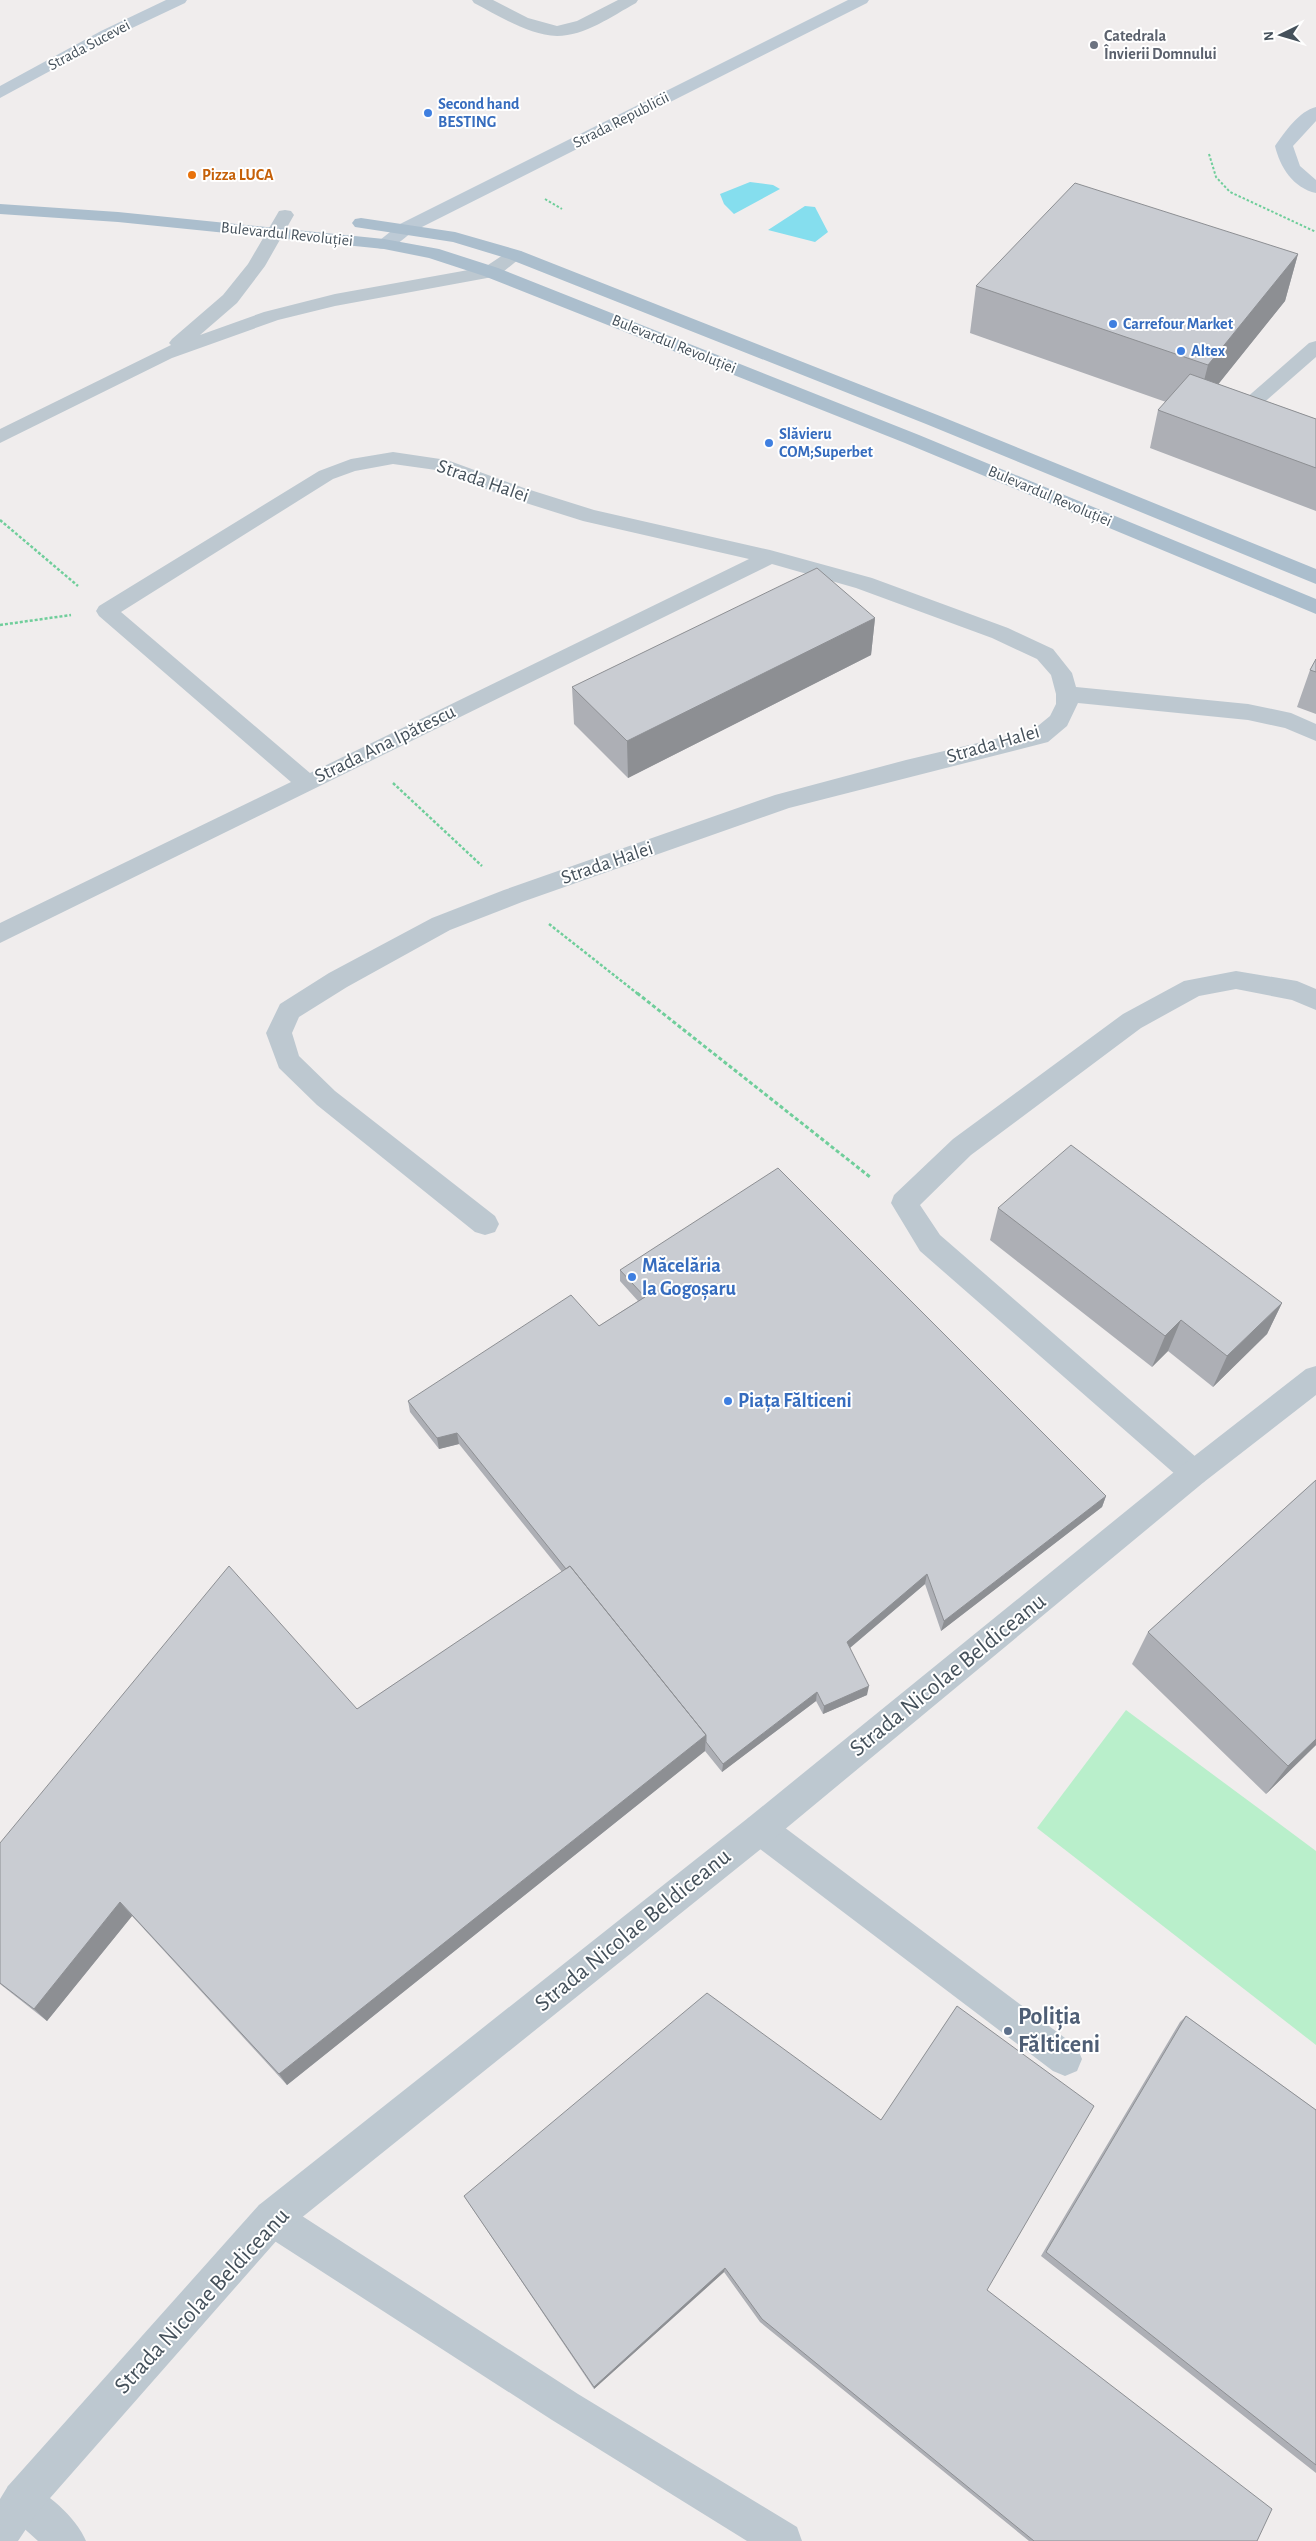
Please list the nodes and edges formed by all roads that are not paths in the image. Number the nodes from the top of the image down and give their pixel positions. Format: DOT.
graph roads {
  1 [pos="180,0"];
  2 [pos="480,0"];
  3 [pos="630,0"];
  4 [pos="861,0"];
  5 [pos="0,93"];
  6 [pos="1316,112"];
  7 [pos="1316,188"];
  8 [pos="0,192"];
  9 [pos="142,201"];
  10 [pos="0,209"];
  11 [pos="285,215"];
  12 [pos="341,221"];
  13 [pos="406,228"];
  14 [pos="275,232"];
  15 [pos="384,244"];
  16 [pos="515,255"];
  17 [pos="491,272"];
  18 [pos="1316,347"];
  19 [pos="165,354"];
  20 [pos="1244,410"];
  21 [pos="0,437"];
  22 [pos="770,557"];
  23 [pos="1316,577"];
  24 [pos="1316,606"];
  25 [pos="1067,694"];
  26 [pos="1316,733"];
  27 [pos="306,782"];
  28 [pos="0,934"];
  29 [pos="1316,1000"];
  30 [pos="485,1224"];
  31 [pos="1316,1378"];
  32 [pos="1194,1473"];
  33 [pos="760,1829"];
  34 [pos="1065,2059"];
  35 [pos="272,2218"];
  36 [pos="22,2500"];
  37 [pos="0,2534"];
  38 [pos="67,2541"];
  39 [pos="783,2541"];
  1 -- 5 [label="main road, Strada Sucevei"];
  2 -- 3 [label="street"];
  4 -- 13 [label="main road, Strada Republicii"];
  6 -- 7 [label="main road"];
  8 -- 9 [label="main road"];
  10 -- 14 [label="main road, Bulevardul Revoluției"];
  11 -- 14 [label="street"];
  12 -- 13 [label="main road, Bulevardul Revoluției"];
  13 -- 15 [label="main road, Strada Republicii"];
  13 -- 16 [label="main road, Bulevardul Revoluției"];
  14 -- 15 [label="main road, Bulevardul Revoluției"];
  14 -- 19 [label="street"];
  15 -- 17 [label="main road, Bulevardul Revoluției"];
  16 -- 17 [label="street"];
  16 -- 23 [label="main road, Bulevardul Revoluției"];
  17 -- 19 [label="street"];
  17 -- 24 [label="main road, Bulevardul Revoluției"];
  18 -- 20 [label="street"];
  19 -- 21 [label="street"];
  22 -- 25 [label="street, Strada Halei"];
  22 -- 27 [label="street, Strada Ana Ipătescu"];
  22 -- 27 [label="street, Strada Halei"];
  25 -- 26 [label="street"];
  25 -- 30 [label="street, Strada Halei"];
  27 -- 28 [label="street, Strada Ana Ipătescu"];
  29 -- 32 [label="street"];
  31 -- 32 [label="street, Strada Nicolae Beldiceanu"];
  32 -- 33 [label="street, Strada Nicolae Beldiceanu"];
  33 -- 34 [label="street"];
  33 -- 35 [label="street, Strada Nicolae Beldiceanu"];
  35 -- 36 [label="street, Strada Nicolae Beldiceanu"];
  35 -- 39 [label="street"];
  36 -- 37 [label="street, Strada Nicolae Beldiceanu"];
  36 -- 38 [label="street"];
}
